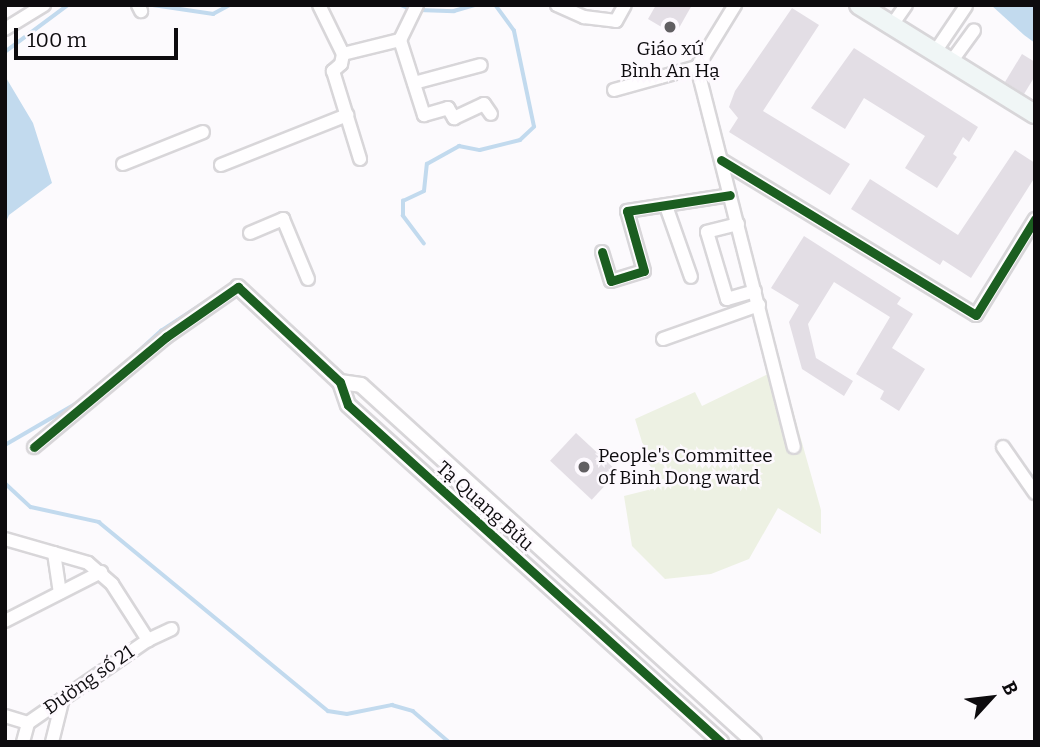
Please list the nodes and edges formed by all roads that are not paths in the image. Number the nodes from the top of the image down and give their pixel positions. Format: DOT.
graph roads {
  1 [pos="44,5"];
  2 [pos="319,5"];
  3 [pos="556,5"];
  4 [pos="625,5"];
  5 [pos="735,5"];
  6 [pos="859,5"];
  7 [pos="906,5"];
  8 [pos="967,6"];
  9 [pos="414,11"];
  10 [pos="892,25"];
  11 [pos="10,26"];
  12 [pos="974,30"];
  13 [pos="400,40"];
  14 [pos="935,52"];
  15 [pos="343,54"];
  16 [pos="951,62"];
  17 [pos="481,65"];
  18 [pos="696,67"];
  19 [pos="414,83"];
  20 [pos="614,90"];
  21 [pos="491,114"];
  22 [pos="1035,114"];
  23 [pos="347,115"];
  24 [pos="203,132"];
  25 [pos="359,159"];
  26 [pos="721,160"];
  27 [pos="123,164"];
  28 [pos="221,165"];
  29 [pos="730,195"];
  30 [pos="666,206"];
  31 [pos="1035,219"];
  32 [pos="738,224"];
  33 [pos="250,233"];
  34 [pos="602,253"];
  35 [pos="691,277"];
  36 [pos="308,279"];
  37 [pos="238,286"];
  38 [pos="755,291"];
  39 [pos="759,305"];
  40 [pos="663,339"];
  41 [pos="340,382"];
  42 [pos="34,447"];
  43 [pos="794,447"];
  44 [pos="1003,447"];
  45 [pos="1035,493"];
  46 [pos="5,539"];
  47 [pos="54,553"];
  48 [pos="548,555"];
  49 [pos="101,572"];
  50 [pos="533,572"];
  51 [pos="60,593"];
  52 [pos="5,621"];
  53 [pos="172,629"];
  54 [pos="148,640"];
  55 [pos="63,698"];
  56 [pos="5,716"];
  57 [pos="28,723"];
  58 [pos="23,742"];
  59 [pos="52,742"];
  60 [pos="721,742"];
  61 [pos="754,742"];
  1 -- 11 [label="street"];
  2 -- 15 [label="street"];
  3 -- 4 [label="street"];
  5 -- 18 [label="street"];
  6 -- 10 [label="main road"];
  7 -- 10 [label="street"];
  8 -- 14 [label="street"];
  9 -- 13 [label="street"];
  10 -- 14 [label="main road"];
  12 -- 16 [label="street"];
  13 -- 15 [label="street"];
  13 -- 19 [label="street"];
  14 -- 16 [label="main road"];
  15 -- 23 [label="street"];
  16 -- 22 [label="main road"];
  17 -- 19 [label="street"];
  18 -- 20 [label="street"];
  18 -- 26 [label="street"];
  19 -- 21 [label="street"];
  23 -- 25 [label="street"];
  23 -- 28 [label="street"];
  24 -- 27 [label="street"];
  26 -- 29 [label="street"];
  26 -- 31 [label="street"];
  29 -- 30 [label="street"];
  29 -- 32 [label="street"];
  30 -- 34 [label="street"];
  30 -- 35 [label="street"];
  32 -- 38 [label="street"];
  32 -- 38 [label="street"];
  33 -- 36 [label="street"];
  37 -- 41 [label="street, Tạ Quang Bửu"];
  37 -- 42 [label="street"];
  38 -- 39 [label="street"];
  39 -- 40 [label="street"];
  39 -- 43 [label="street"];
  41 -- 48 [label="street, Tạ Quang Bửu"];
  41 -- 50 [label="street, Tạ Quang Bửu"];
  44 -- 45 [label="street"];
  46 -- 47 [label="street"];
  47 -- 49 [label="street"];
  47 -- 51 [label="street"];
  48 -- 50 [label="street"];
  48 -- 61 [label="street, Tạ Quang Bửu"];
  49 -- 51 [label="street"];
  49 -- 54 [label="street"];
  50 -- 60 [label="street, Tạ Quang Bửu"];
  51 -- 52 [label="street"];
  53 -- 54 [label="street, Đường số 21"];
  54 -- 55 [label="street, Đường số 21"];
  55 -- 57 [label="street, Đường số 21"];
  55 -- 59 [label="street"];
  56 -- 57 [label="street, Đường số 21"];
  57 -- 58 [label="street"];
}
